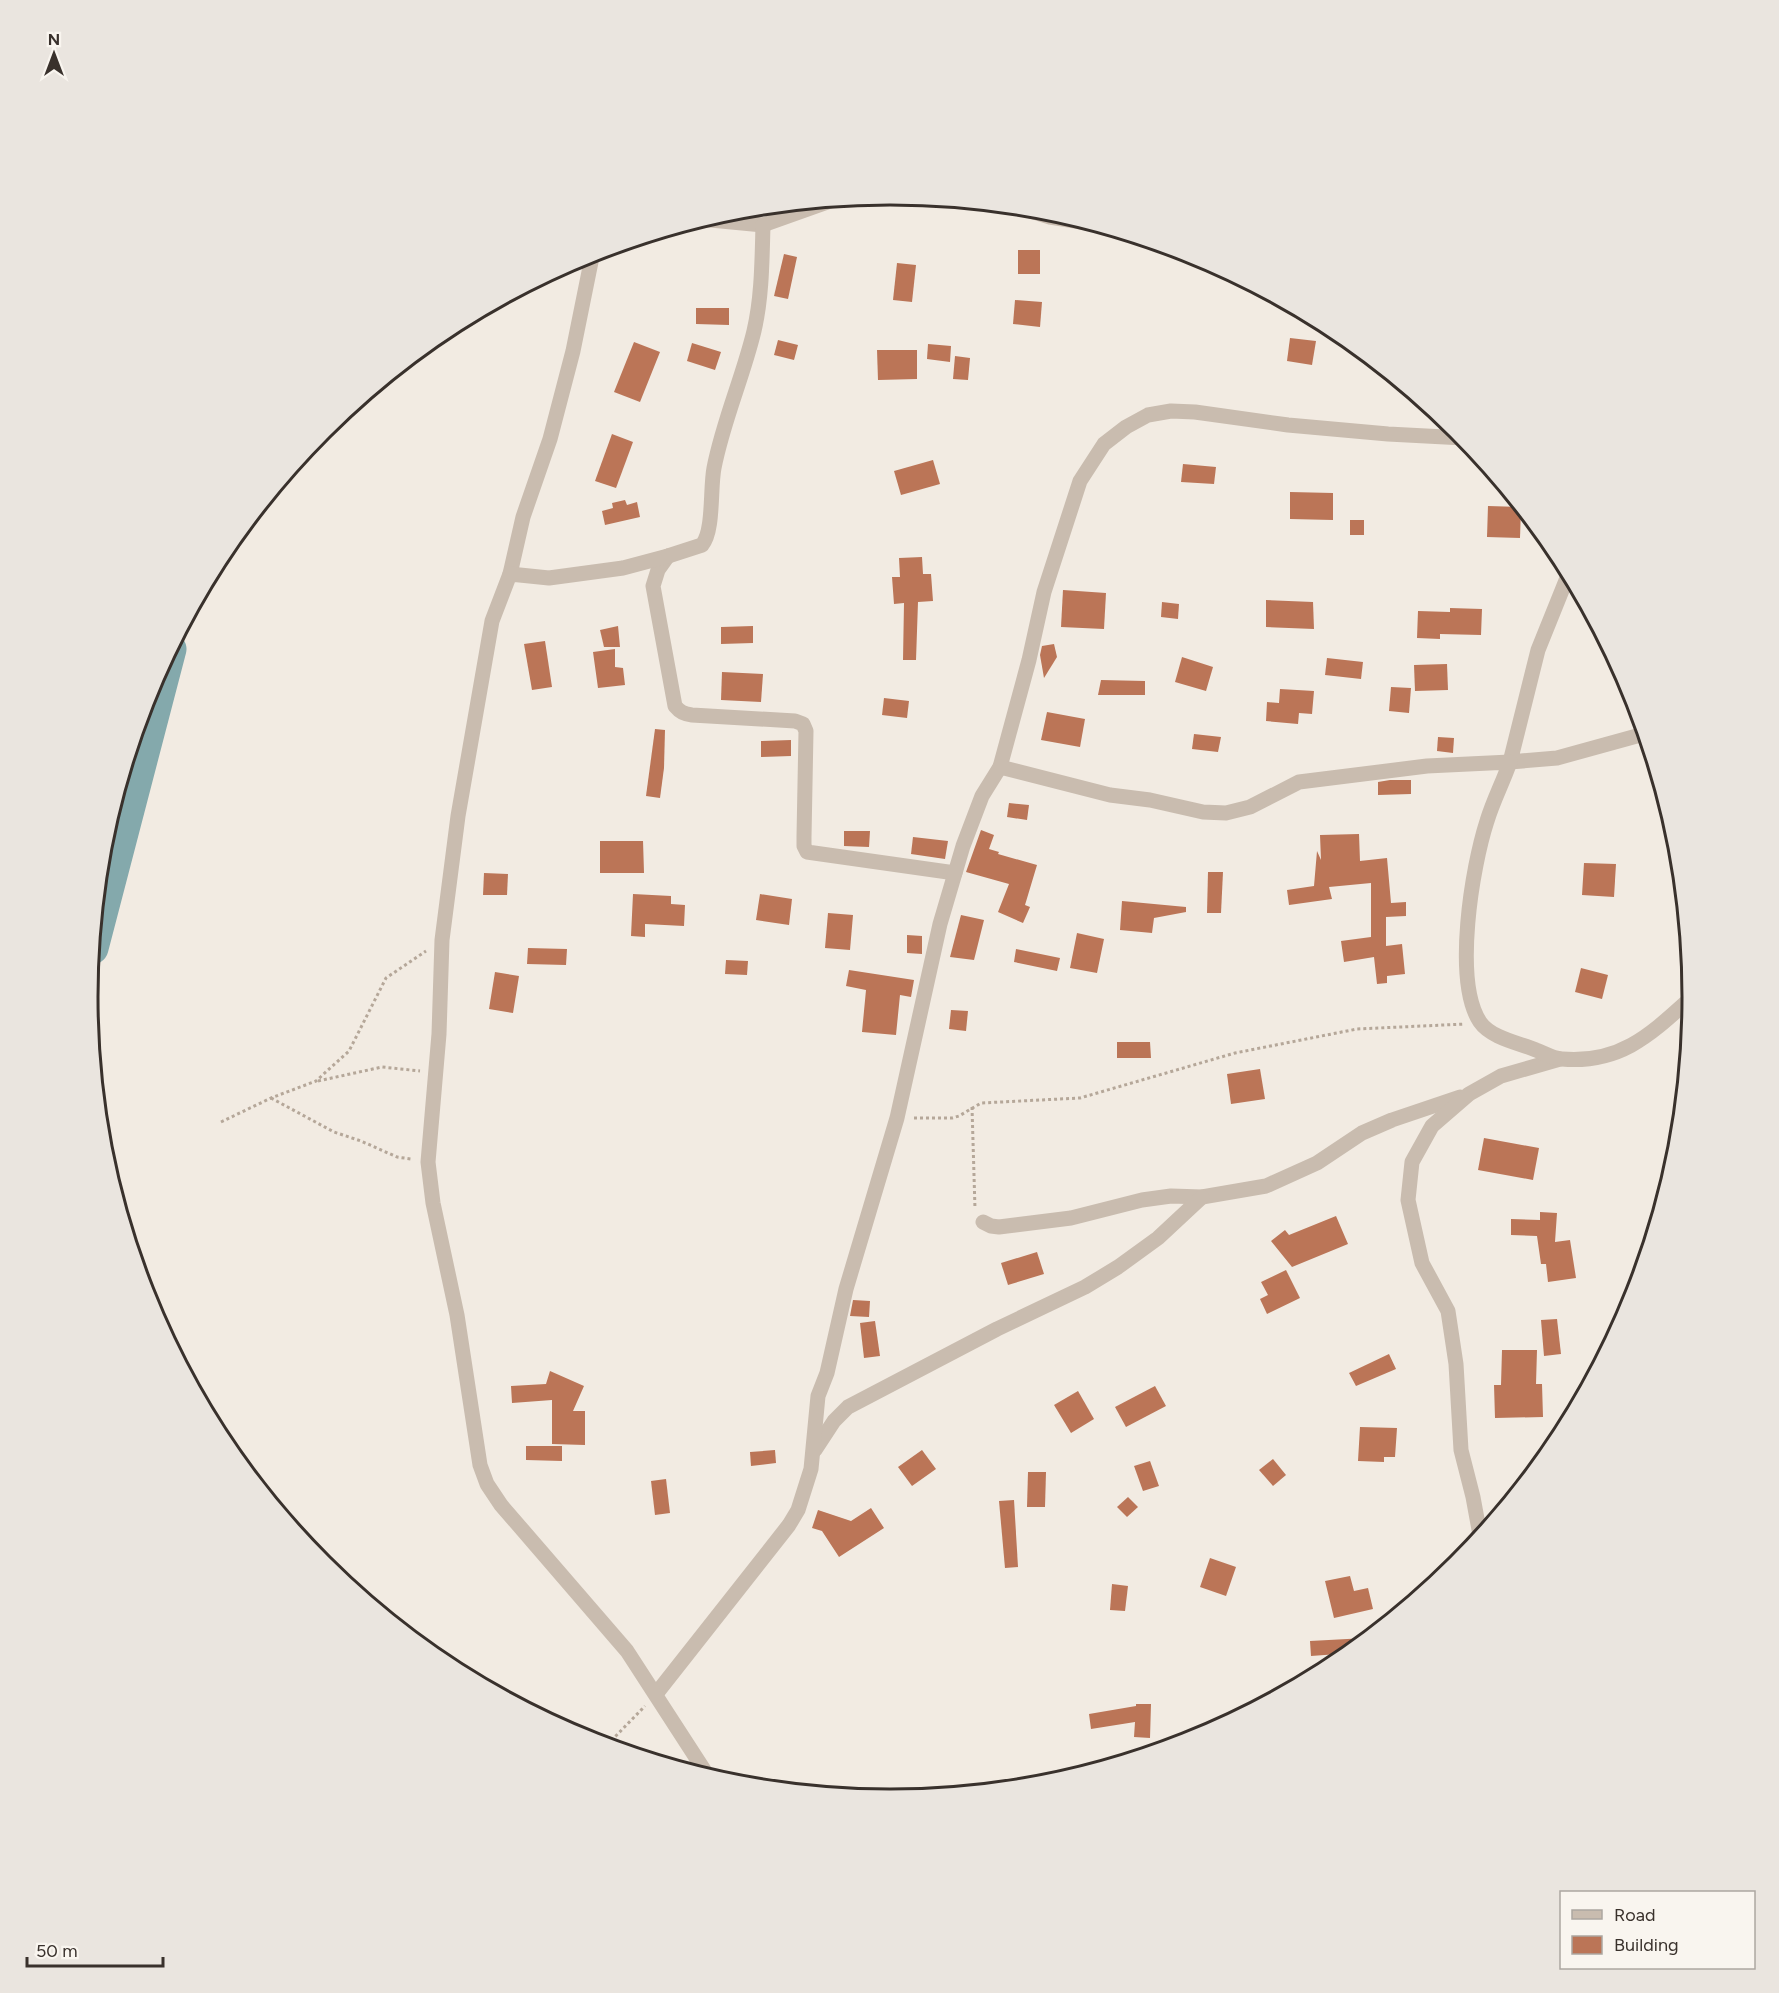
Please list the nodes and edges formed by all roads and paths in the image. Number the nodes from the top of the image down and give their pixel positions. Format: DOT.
graph roads {
  1 [pos="808,209"];
  2 [pos="728,222"];
  3 [pos="763,225"];
  4 [pos="591,263"];
  5 [pos="1451,437"];
  6 [pos="668,556"];
  7 [pos="510,574"];
  8 [pos="1565,584"];
  9 [pos="1637,736"];
  10 [pos="1510,762"];
  11 [pos="1000,767"];
  12 [pos="955,873"];
  13 [pos="442,939"];
  14 [pos="1682,1006"];
  15 [pos="1482,1024"];
  16 [pos="1560,1059"];
  17 [pos="434,1073"];
  18 [pos="316,1081"];
  19 [pos="1469,1094"];
  20 [pos="271,1098"];
  21 [pos="972,1107"];
  22 [pos="897,1118"];
  23 [pos="221,1122"];
  24 [pos="428,1162"];
  25 [pos="1202,1197"];
  26 [pos="983,1222"];
  27 [pos="814,1453"];
  28 [pos="1478,1526"];
  29 [pos="656,1694"];
  30 [pos="614,1738"];
  31 [pos="701,1766"];
  1 -- 3 [label="street"];
  2 -- 3 [label="street"];
  3 -- 6 [label="street"];
  4 -- 7 [label="street"];
  5 -- 11 [label="street"];
  6 -- 7 [label="street"];
  6 -- 12 [label="street"];
  7 -- 13 [label="street"];
  8 -- 10 [label="street"];
  9 -- 10 [label="street"];
  10 -- 11 [label="street"];
  10 -- 15 [label="street"];
  11 -- 12 [label="street"];
  12 -- 22 [label="street"];
  13 -- 17 [label="street"];
  13 -- 18 [label="path"];
  14 -- 16 [label="street"];
  15 -- 16 [label="street"];
  15 -- 21 [label="path"];
  16 -- 19 [label="street"];
  17 -- 18 [label="path"];
  17 -- 24 [label="street"];
  18 -- 20 [label="path"];
  19 -- 25 [label="street"];
  19 -- 28 [label="street"];
  20 -- 23 [label="path"];
  20 -- 24 [label="path"];
  21 -- 22 [label="path"];
  21 -- 26 [label="path"];
  22 -- 27 [label="street"];
  24 -- 29 [label="street"];
  25 -- 26 [label="street"];
  25 -- 27 [label="street"];
  27 -- 29 [label="street"];
  29 -- 30 [label="path"];
  29 -- 31 [label="street"];
}
